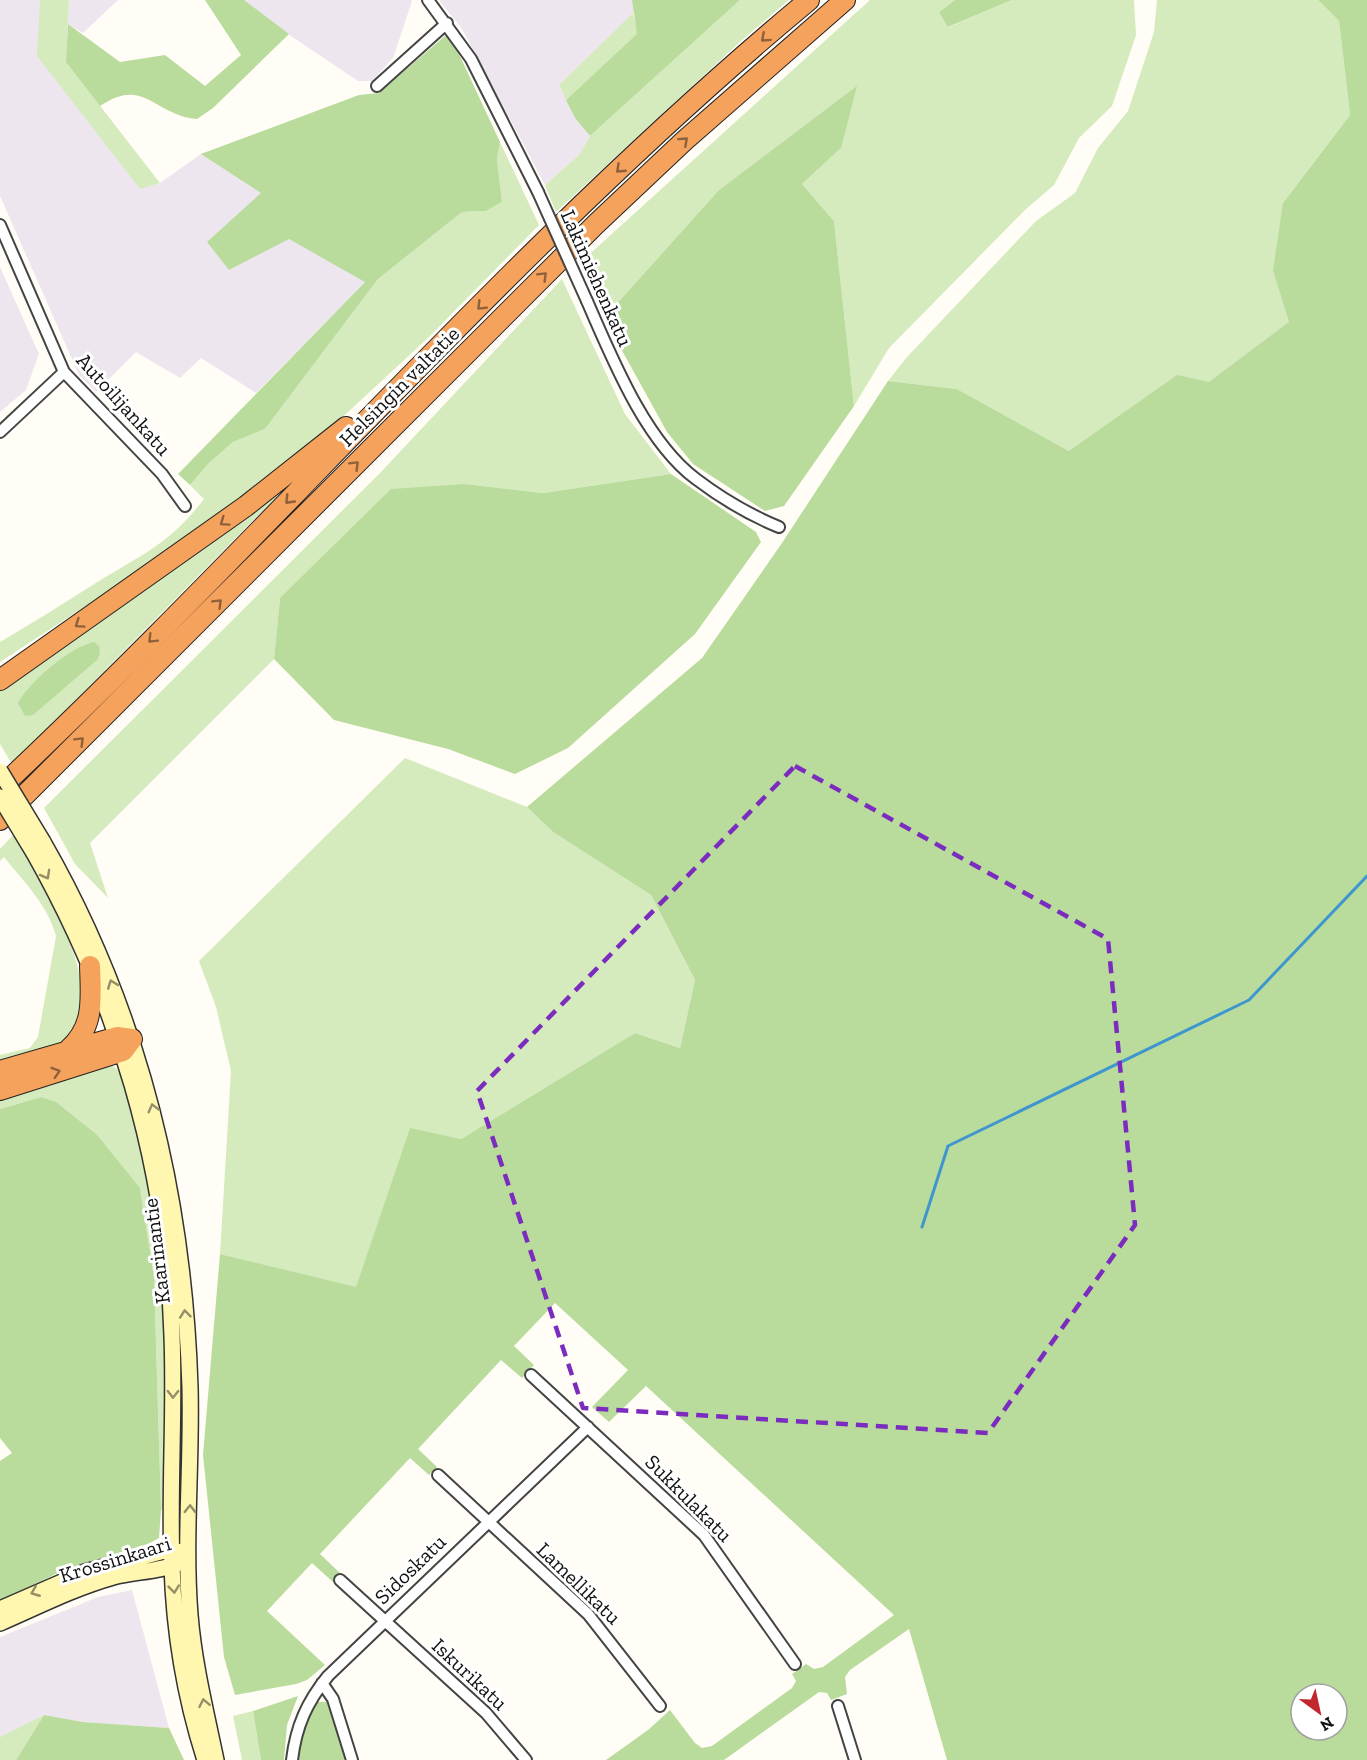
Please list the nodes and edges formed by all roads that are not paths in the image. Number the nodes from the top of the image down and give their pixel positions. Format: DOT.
graph roads {
  1 [pos="428,0"];
  2 [pos="809,0"];
  3 [pos="845,0"];
  4 [pos="447,23"];
  5 [pos="377,86"];
  6 [pos="0,225"];
  7 [pos="64,372"];
  8 [pos="403,383"];
  9 [pos="0,432"];
  10 [pos="185,506"];
  11 [pos="779,527"];
  12 [pos="1,679"];
  13 [pos="0,771"];
  14 [pos="39,783"];
  15 [pos="0,788"];
  16 [pos="0,796"];
  17 [pos="0,820"];
  18 [pos="0,834"];
  19 [pos="38,847"];
  20 [pos="90,966"];
  21 [pos="124,1042"];
  22 [pos="68,1050"];
  23 [pos="0,1071"];
  24 [pos="0,1090"];
  25 [pos="531,1375"];
  26 [pos="588,1427"];
  27 [pos="438,1475"];
  28 [pos="487,1521"];
  29 [pos="172,1549"];
  30 [pos="189,1558"];
  31 [pos="172,1566"];
  32 [pos="340,1580"];
  33 [pos="0,1609"];
  34 [pos="384,1620"];
  35 [pos="0,1623"];
  36 [pos="795,1664"];
  37 [pos="322,1683"];
  38 [pos="660,1706"];
  39 [pos="838,1706"];
  40 [pos="205,1760"];
  41 [pos="216,1760"];
  42 [pos="292,1760"];
  43 [pos="352,1760"];
  44 [pos="526,1760"];
  45 [pos="855,1760"];
  1 -- 4 [label="street, Lakimiehenkatu"];
  2 -- 8 [label="highway, Helsingin valtatie, one-way"];
  14 -- 3 [label="highway, Helsingin valtatie, one-way"];
  4 -- 5 [label="street"];
  4 -- 11 [label="street, Lakimiehenkatu, bridge"];
  6 -- 7 [label="street, Autoilijankatu"];
  7 -- 9 [label="street"];
  7 -- 10 [label="street, Autoilijankatu"];
  8 -- 12 [label="highway, one-way"];
  8 -- 15 [label="highway, Helsingin valtatie, one-way"];
  13 -- 19 [label="main road, Kaarinantie, bridge"];
  14 -- 17 [label="highway, Helsingin valtatie"];
  14 -- 18 [label="highway"];
  16 -- 19 [label="main road, Kaarinantie, bridge"];
  19 -- 20 [label="main road, Kaarinantie, one-way"];
  21 -- 19 [label="main road, Kaarinantie, one-way"];
  20 -- 21 [label="main road, Kaarinantie"];
  20 -- 22 [label="highway"];
  21 -- 22 [label="highway"];
  24 -- 21 [label="highway, one-way"];
  21 -- 29 [label="main road, Kaarinantie, one-way"];
  30 -- 21 [label="main road, Kaarinantie, one-way"];
  22 -- 23 [label="highway"];
  25 -- 26 [label="street, Sukkulakatu"];
  26 -- 28 [label="street, Sidoskatu"];
  26 -- 36 [label="street, Sukkulakatu"];
  27 -- 28 [label="street, Lamellikatu"];
  28 -- 34 [label="street, Sidoskatu"];
  28 -- 38 [label="street, Lamellikatu"];
  29 -- 30 [label="main road, Krossinkaari"];
  29 -- 31 [label="main road, Kaarinantie"];
  29 -- 33 [label="main road, Krossinkaari, one-way"];
  30 -- 31 [label="main road, Krossinkaari"];
  41 -- 30 [label="main road, Kaarinantie, one-way"];
  31 -- 35 [label="main road, Krossinkaari"];
  31 -- 40 [label="main road, Kaarinantie, one-way"];
  32 -- 34 [label="street, Iskurikatu"];
  34 -- 37 [label="street, Sidoskatu"];
  34 -- 44 [label="street, Iskurikatu"];
  37 -- 42 [label="street, Sidoskatu"];
  37 -- 43 [label="street"];
  39 -- 45 [label="street"];
}
